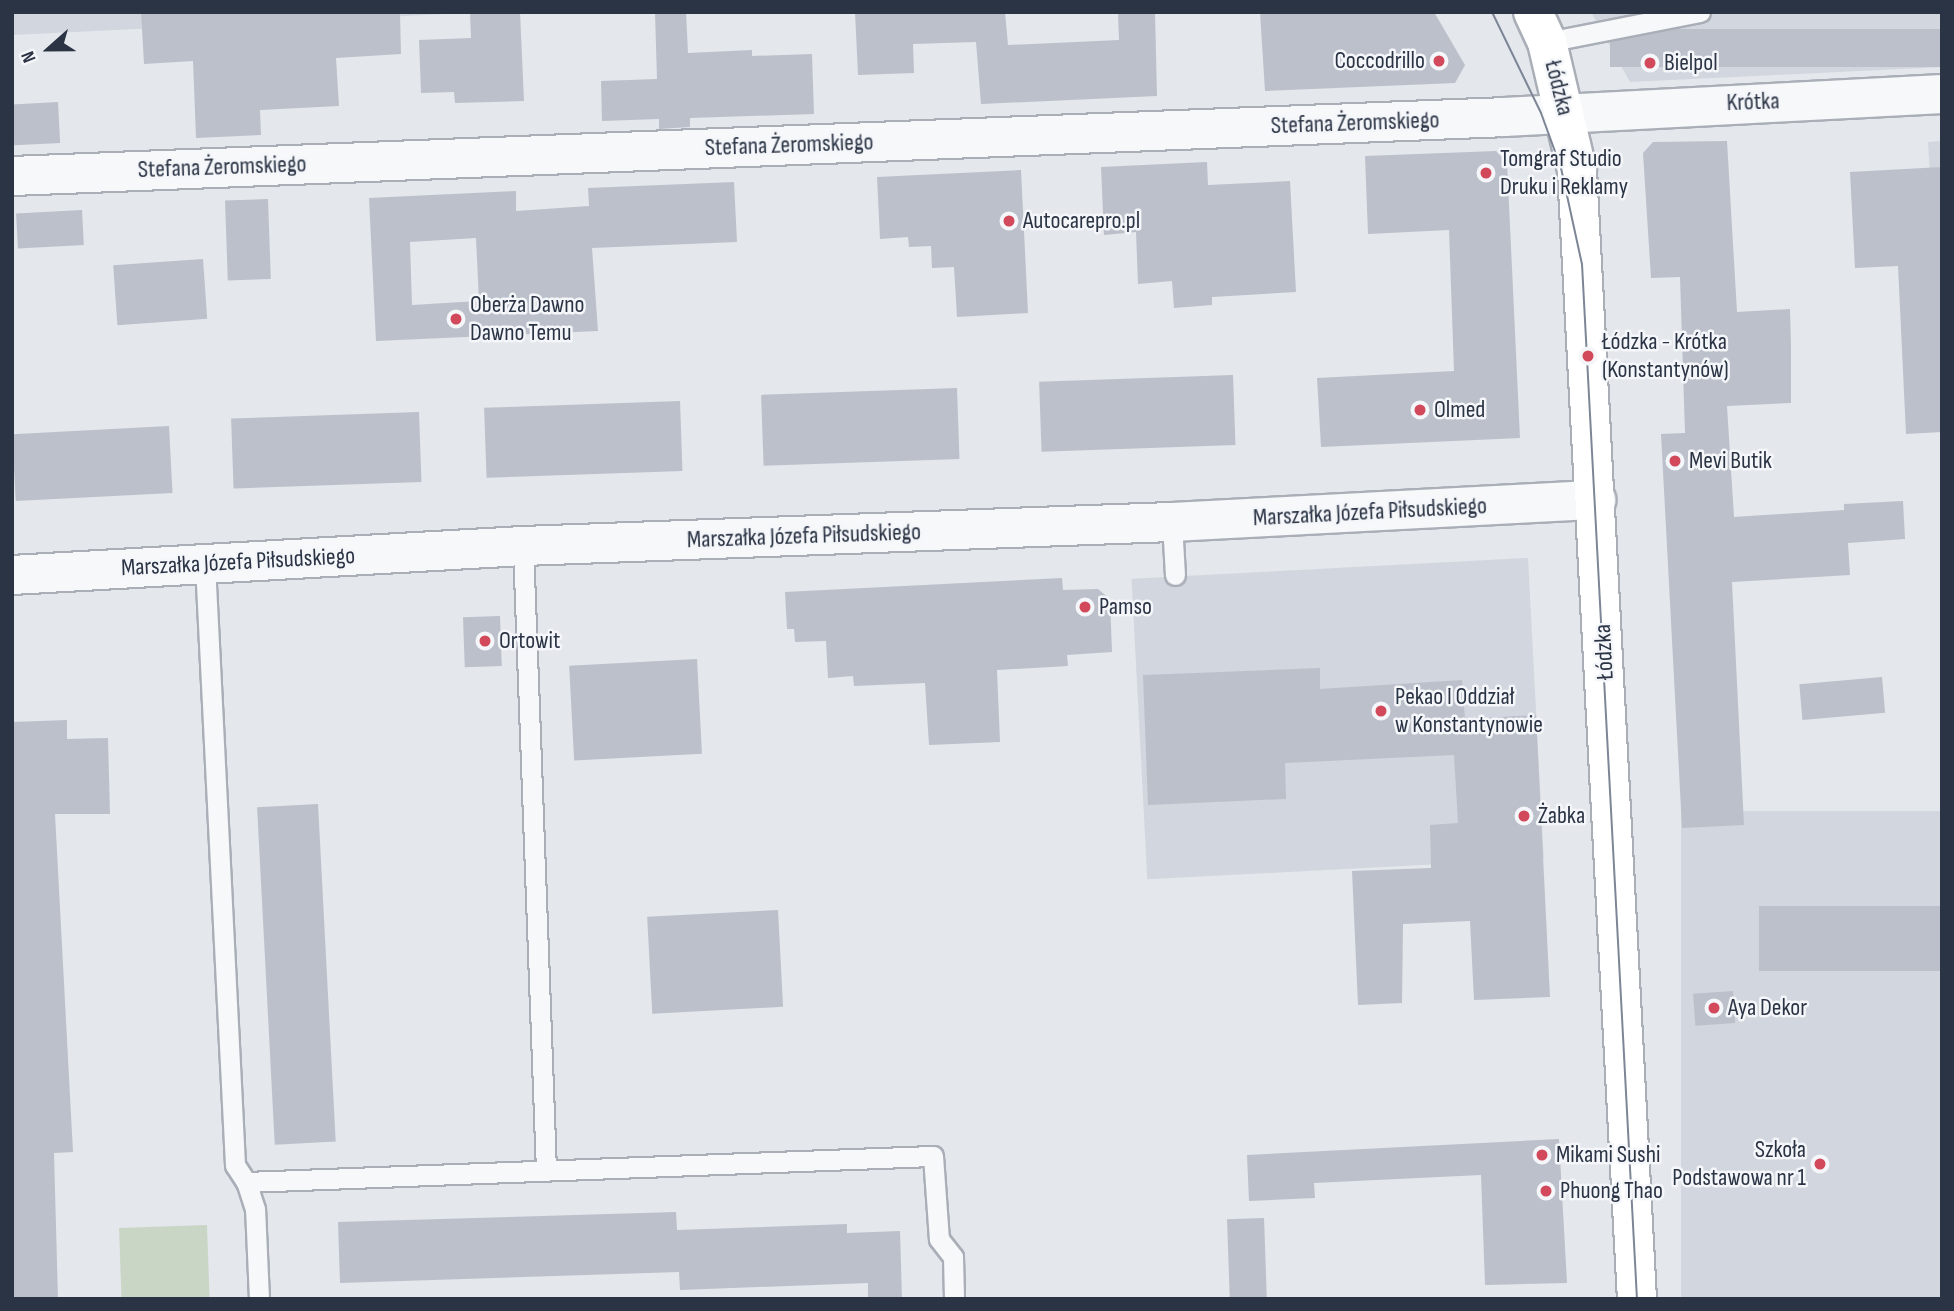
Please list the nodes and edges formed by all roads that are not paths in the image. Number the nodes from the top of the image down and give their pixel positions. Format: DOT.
graph roads {
  1 [pos="1700,12"];
  2 [pos="1540,27"];
  3 [pos="1942,94"];
  4 [pos="1565,111"];
  5 [pos="12,176"];
  6 [pos="1596,499"];
  7 [pos="1172,522"];
  8 [pos="523,547"];
  9 [pos="205,564"];
  10 [pos="12,575"];
  11 [pos="1175,575"];
  12 [pos="545,1169"];
  13 [pos="246,1182"];
  14 [pos="259,1299"];
  15 [pos="954,1299"];
  16 [pos="1637,1299"];
  1 -- 2 [label="lane"];
  2 -- 4 [label="main road, Łódzka"];
  3 -- 4 [label="street, Krótka"];
  4 -- 5 [label="street, Stefana Żeromskiego"];
  4 -- 6 [label="main road, Łódzka"];
  6 -- 7 [label="street, Marszałka Józefa Piłsudskiego"];
  6 -- 16 [label="main road, Łódzka"];
  7 -- 8 [label="street, Marszałka Józefa Piłsudskiego"];
  7 -- 11 [label="lane"];
  8 -- 9 [label="street, Marszałka Józefa Piłsudskiego"];
  8 -- 12 [label="lane"];
  9 -- 10 [label="street, Marszałka Józefa Piłsudskiego"];
  9 -- 13 [label="lane"];
  12 -- 13 [label="lane"];
  12 -- 15 [label="lane"];
  13 -- 14 [label="lane"];
}
